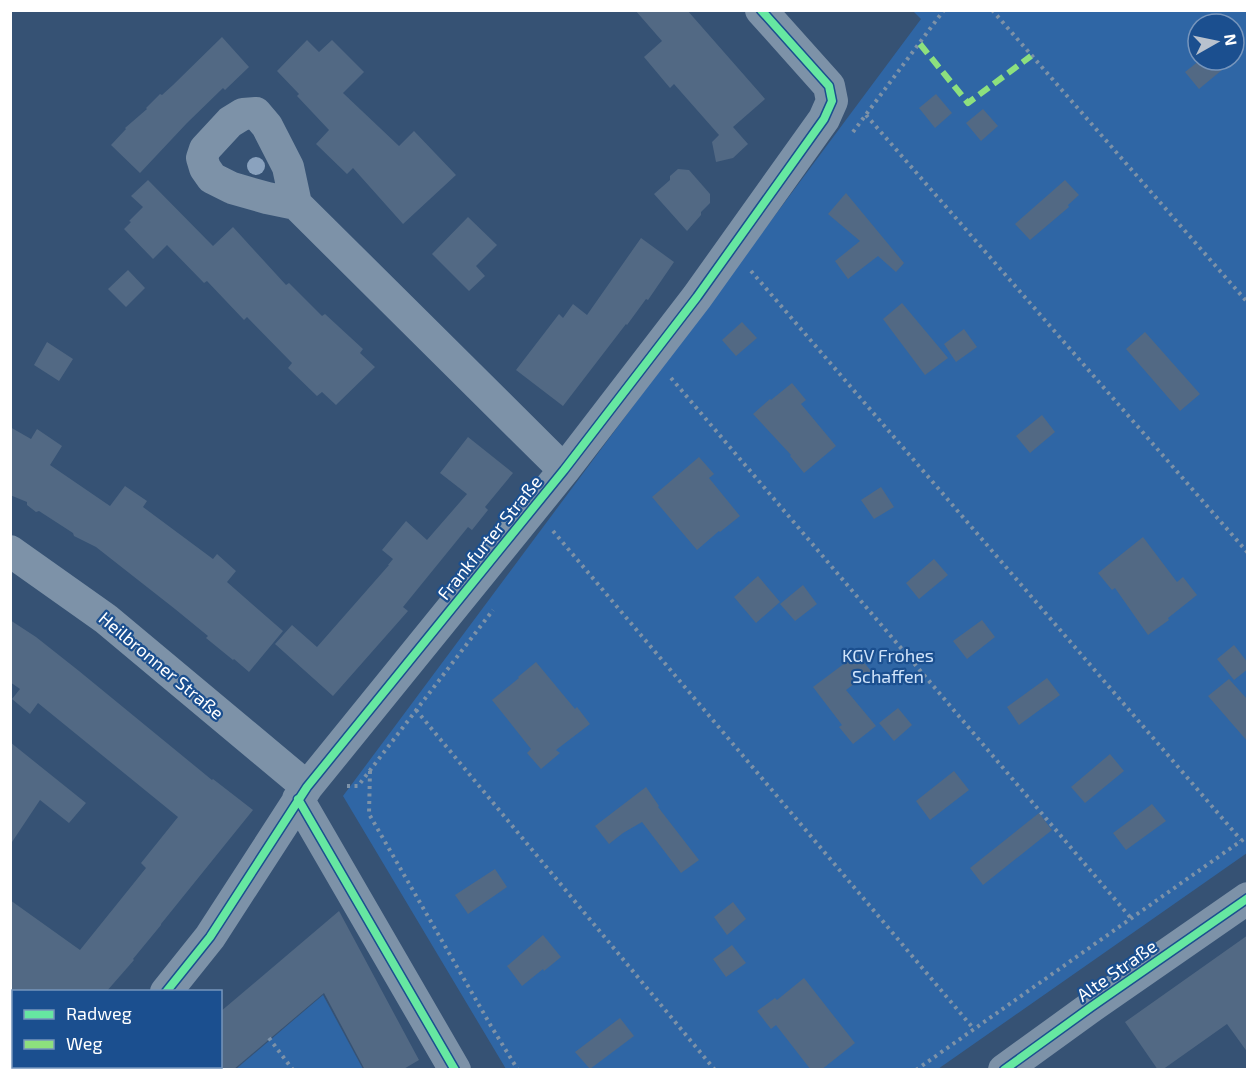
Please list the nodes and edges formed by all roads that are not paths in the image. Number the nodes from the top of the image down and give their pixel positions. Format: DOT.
graph roads {
  1 [pos="761,10"];
  2 [pos="296,204"];
  3 [pos="564,470"];
  4 [pos="10,551"];
  5 [pos="303,793"];
  6 [pos="1248,898"];
  7 [pos="168,990"];
  8 [pos="455,1070"];
  9 [pos="1004,1070"];
  1 -- 3 [label="street, Frankfurter Straße"];
  2 -- 3 [label="street, Frankfurter Straße"];
  3 -- 5 [label="street, Frankfurter Straße"];
  4 -- 5 [label="street, Heilbronner Straße"];
  5 -- 7 [label="street, Frankfurter Straße"];
  5 -- 8 [label="street, Heilbronner Straße"];
  6 -- 9 [label="street, Alte Straße"];
}
